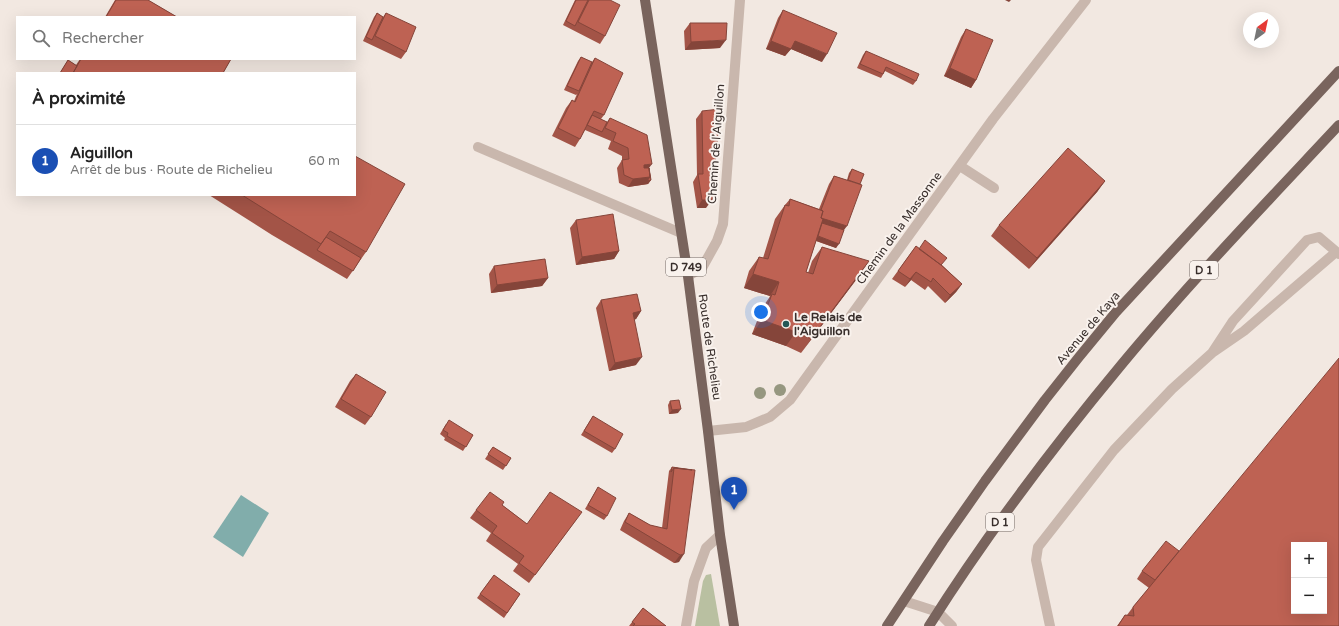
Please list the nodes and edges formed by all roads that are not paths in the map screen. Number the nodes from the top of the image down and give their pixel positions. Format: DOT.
graph roads {
  1 [pos="645,0"];
  2 [pos="740,0"];
  3 [pos="1086,0"];
  4 [pos="1339,71"];
  5 [pos="1339,125"];
  6 [pos="478,147"];
  7 [pos="960,166"];
  8 [pos="994,188"];
  9 [pos="681,233"];
  10 [pos="1338,253"];
  11 [pos="688,276"];
  12 [pos="1212,353"];
  13 [pos="708,431"];
  14 [pos="720,535"];
  15 [pos="904,601"];
  16 [pos="938,612"];
  17 [pos="686,626"];
  18 [pos="734,626"];
  19 [pos="887,626"];
  20 [pos="929,626"];
  21 [pos="952,626"];
  22 [pos="1050,626"];
  1 -- 9 [label="main road, Route de Richelieu / D 749"];
  2 -- 11 [label="street, Chemin de l'Aiguillon"];
  3 -- 7 [label="street, Chemin de la Massonne"];
  4 -- 15 [label="main road, Avenue de Kaya"];
  5 -- 16 [label="main road, D 1"];
  6 -- 9 [label="street"];
  7 -- 8 [label="street"];
  7 -- 13 [label="street, Chemin de la Massonne"];
  9 -- 11 [label="main road, Route de Richelieu / D 749"];
  10 -- 12 [label="street"];
  10 -- 12 [label="street"];
  11 -- 13 [label="main road, Route de Richelieu / D 749"];
  12 -- 22 [label="street"];
  13 -- 14 [label="main road, Route de Richelieu / D 749"];
  14 -- 17 [label="street"];
  14 -- 18 [label="main road, Route de Richelieu / D 749"];
  15 -- 16 [label="street"];
  15 -- 19 [label="main road, Avenue de Kaya"];
  16 -- 20 [label="main road, D 1"];
  16 -- 21 [label="street"];
}
